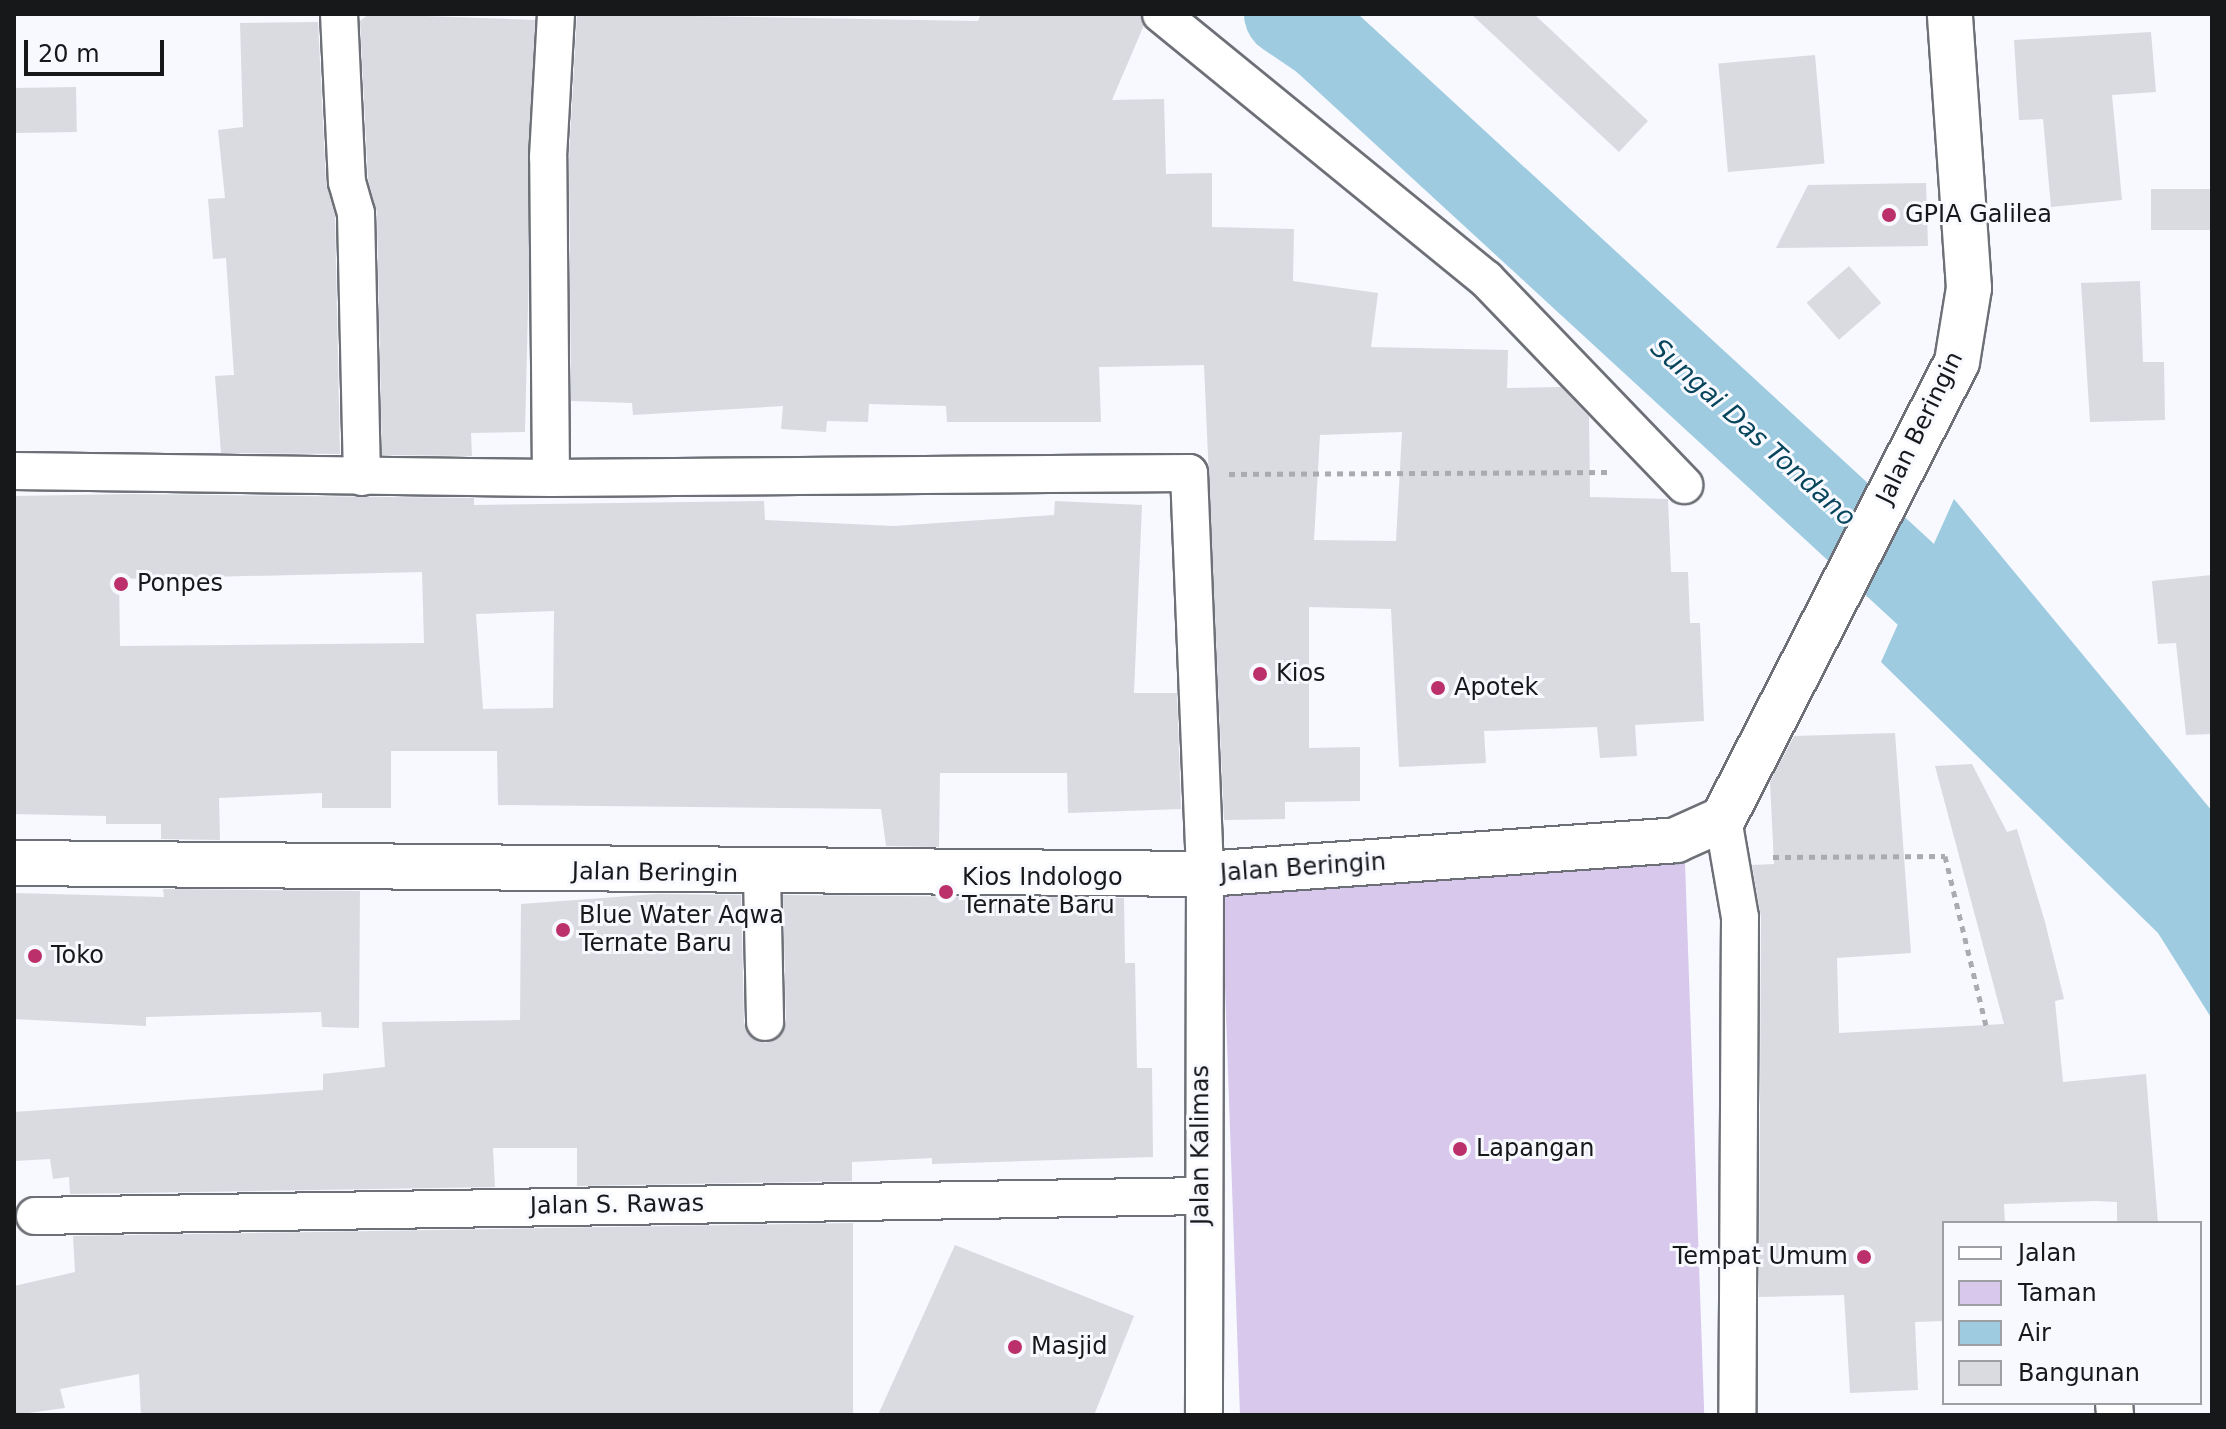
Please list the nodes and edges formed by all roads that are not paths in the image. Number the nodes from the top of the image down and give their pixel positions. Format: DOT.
graph roads {
  1 [pos="339,14"];
  2 [pos="556,14"];
  3 [pos="1161,14"];
  4 [pos="1950,14"];
  5 [pos="14,471"];
  6 [pos="362,477"];
  7 [pos="551,478"];
  8 [pos="1680,479"];
  9 [pos="1723,819"];
  10 [pos="14,863"];
  11 [pos="1205,874"];
  12 [pos="762,875"];
  13 [pos="765,1022"];
  14 [pos="1200,1196"];
  15 [pos="35,1216"];
  16 [pos="1204,1415"];
  17 [pos="1737,1415"];
  1 -- 6 [label="street"];
  2 -- 7 [label="street"];
  3 -- 8 [label="street"];
  4 -- 9 [label="street, Jalan Beringin"];
  5 -- 6 [label="street"];
  6 -- 7 [label="street"];
  7 -- 11 [label="street, Jalan Kalimas"];
  9 -- 11 [label="street, Jalan Beringin"];
  9 -- 17 [label="street"];
  10 -- 12 [label="street, Jalan Beringin"];
  11 -- 12 [label="street, Jalan Beringin"];
  11 -- 14 [label="street, Jalan Kalimas"];
  12 -- 13 [label="street"];
  14 -- 15 [label="street, Jalan S. Rawas"];
  14 -- 16 [label="street, Jalan Kalimas"];
}
